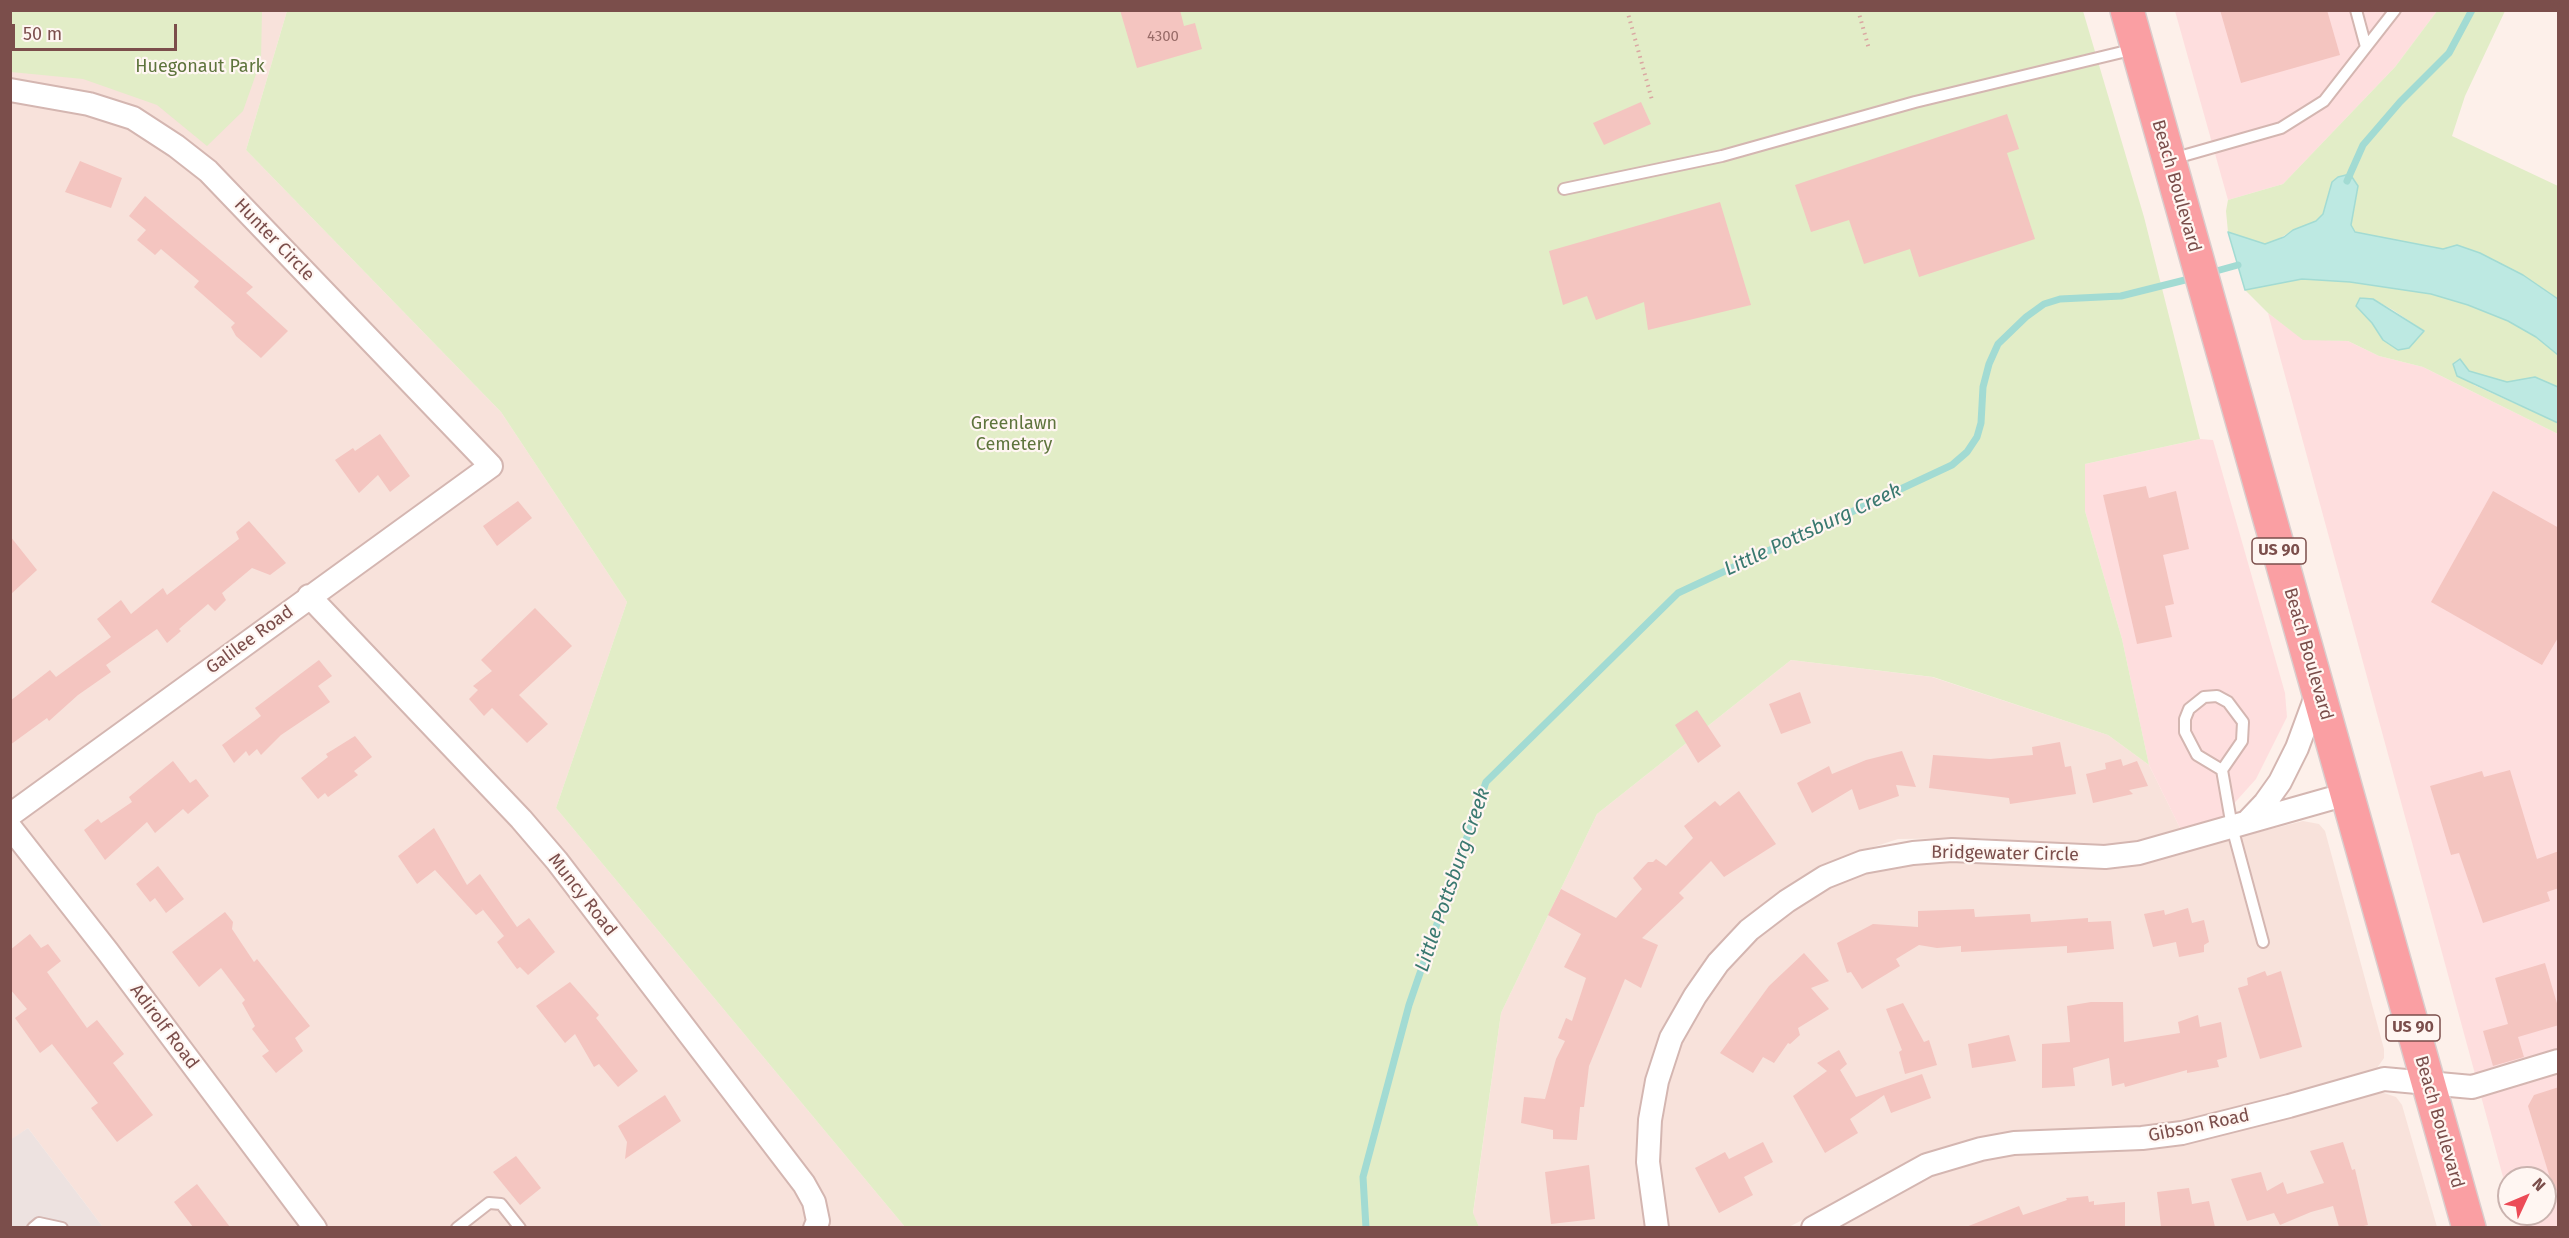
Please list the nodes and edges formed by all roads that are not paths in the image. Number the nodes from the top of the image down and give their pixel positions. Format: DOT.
graph roads {
  1 [pos="2127,10"];
  2 [pos="2356,10"];
  3 [pos="2395,10"];
  4 [pos="2366,47"];
  5 [pos="2138,49"];
  6 [pos="10,90"];
  7 [pos="2169,160"];
  8 [pos="1564,189"];
  9 [pos="491,466"];
  10 [pos="309,596"];
  11 [pos="2318,691"];
  12 [pos="2222,771"];
  13 [pos="2348,794"];
  14 [pos="10,815"];
  15 [pos="2239,826"];
  16 [pos="10,827"];
  17 [pos="2263,942"];
  18 [pos="2559,1061"];
  19 [pos="2428,1081"];
  20 [pos="816,1224"];
  21 [pos="33,1227"];
  22 [pos="62,1227"];
  23 [pos="315,1227"];
  24 [pos="457,1227"];
  25 [pos="520,1227"];
  26 [pos="1657,1227"];
  27 [pos="1813,1227"];
  28 [pos="2469,1227"];
  1 -- 5 [label="highway, Beach Boulevard / US 90"];
  2 -- 4 [label="lane"];
  3 -- 4 [label="lane"];
  4 -- 7 [label="lane"];
  5 -- 7 [label="highway, Beach Boulevard / US 90"];
  5 -- 8 [label="lane"];
  6 -- 9 [label="street, Hunter Circle"];
  7 -- 11 [label="highway, Beach Boulevard / US 90"];
  9 -- 10 [label="street, Galilee Road"];
  10 -- 14 [label="street, Galilee Road"];
  10 -- 20 [label="street, Muncy Road"];
  11 -- 13 [label="highway, Beach Boulevard / US 90"];
  11 -- 15 [label="street"];
  12 -- 12 [label="lane"];
  12 -- 15 [label="lane"];
  13 -- 15 [label="street, Bridgewater Circle"];
  13 -- 19 [label="highway, Beach Boulevard / US 90"];
  15 -- 17 [label="lane"];
  15 -- 26 [label="street, Bridgewater Circle"];
  16 -- 23 [label="street, Adirolf Road"];
  18 -- 19 [label="street, Gibson Road"];
  19 -- 27 [label="street, Gibson Road"];
  19 -- 28 [label="highway, Beach Boulevard / US 90"];
  21 -- 22 [label="lane"];
  24 -- 25 [label="lane"];
}
